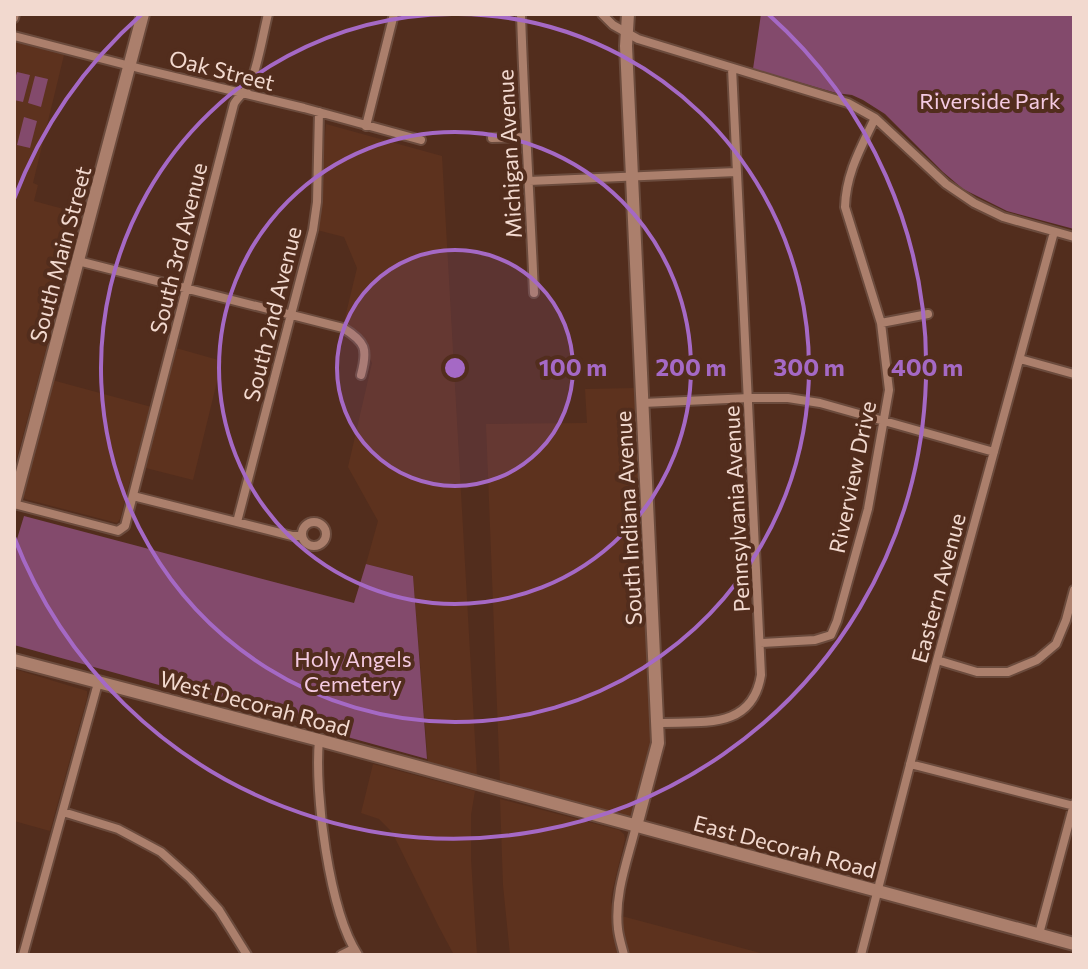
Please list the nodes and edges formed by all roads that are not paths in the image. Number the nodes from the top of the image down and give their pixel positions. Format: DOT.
graph roads {
  1 [pos="143,14"];
  2 [pos="268,14"];
  3 [pos="394,14"];
  4 [pos="521,14"];
  5 [pos="602,14"];
  6 [pos="628,14"];
  7 [pos="626,33"];
  8 [pos="14,36"];
  9 [pos="130,66"];
  10 [pos="732,68"];
  11 [pos="242,94"];
  12 [pos="319,112"];
  13 [pos="875,118"];
  14 [pos="366,126"];
  15 [pos="525,137"];
  16 [pos="492,138"];
  17 [pos="421,140"];
  18 [pos="736,172"];
  19 [pos="632,176"];
  20 [pos="529,181"];
  21 [pos="1054,232"];
  22 [pos="1074,237"];
  23 [pos="78,261"];
  24 [pos="186,288"];
  25 [pos="534,293"];
  26 [pos="290,314"];
  27 [pos="928,314"];
  28 [pos="881,323"];
  29 [pos="1020,359"];
  30 [pos="1074,374"];
  31 [pos="361,375"];
  32 [pos="749,398"];
  33 [pos="643,403"];
  34 [pos="882,421"];
  35 [pos="994,452"];
  36 [pos="133,496"];
  37 [pos="14,503"];
  38 [pos="237,522"];
  39 [pos="302,536"];
  40 [pos="1074,590"];
  41 [pos="760,643"];
  42 [pos="14,660"];
  43 [pos="937,660"];
  44 [pos="98,683"];
  45 [pos="658,723"];
  46 [pos="319,740"];
  47 [pos="910,764"];
  48 [pos="486,786"];
  49 [pos="1074,805"];
  50 [pos="63,812"];
  51 [pos="636,826"];
  52 [pos="877,891"];
  53 [pos="1039,934"];
  54 [pos="1074,944"];
  55 [pos="356,952"];
  56 [pos="23,955"];
  57 [pos="247,955"];
  58 [pos="341,955"];
  59 [pos="624,955"];
  60 [pos="861,955"];
  1 -- 9 [label="street, South Main Street"];
  2 -- 11 [label="street, South 3rd Avenue"];
  3 -- 14 [label="street"];
  4 -- 15 [label="street, Michigan Avenue"];
  5 -- 7 [label="street"];
  6 -- 7 [label="street, South Indiana Avenue"];
  7 -- 10 [label="street"];
  7 -- 19 [label="street, South Indiana Avenue"];
  8 -- 9 [label="street, Oak Street"];
  9 -- 11 [label="street, Oak Street"];
  9 -- 23 [label="street, South Main Street"];
  10 -- 13 [label="street"];
  10 -- 18 [label="street, Pennsylvania Avenue"];
  11 -- 12 [label="street, Oak Street"];
  11 -- 24 [label="street, South 3rd Avenue"];
  12 -- 14 [label="street, Oak Street"];
  12 -- 26 [label="street, South 2nd Avenue"];
  13 -- 21 [label="street"];
  13 -- 28 [label="street, Riverview Drive"];
  14 -- 17 [label="street, Oak Street"];
  15 -- 16 [label="street"];
  15 -- 20 [label="street, Michigan Avenue"];
  18 -- 19 [label="street"];
  18 -- 32 [label="street, Pennsylvania Avenue"];
  19 -- 20 [label="street"];
  19 -- 33 [label="street, South Indiana Avenue"];
  20 -- 25 [label="street, Michigan Avenue"];
  21 -- 22 [label="street"];
  21 -- 29 [label="street, Eastern Avenue"];
  23 -- 24 [label="street"];
  23 -- 37 [label="street, South Main Street"];
  24 -- 26 [label="street"];
  24 -- 36 [label="street, South 3rd Avenue"];
  26 -- 31 [label="street"];
  26 -- 38 [label="street, South 2nd Avenue"];
  27 -- 28 [label="street"];
  28 -- 34 [label="street, Riverview Drive"];
  29 -- 30 [label="street"];
  29 -- 35 [label="street, Eastern Avenue"];
  32 -- 33 [label="street"];
  32 -- 34 [label="street"];
  32 -- 41 [label="street, Pennsylvania Avenue"];
  33 -- 45 [label="street, South Indiana Avenue"];
  34 -- 35 [label="street"];
  34 -- 41 [label="street, Riverview Drive"];
  35 -- 43 [label="street, Eastern Avenue"];
  36 -- 37 [label="street, South 3rd Avenue"];
  36 -- 38 [label="street"];
  38 -- 39 [label="street"];
  40 -- 43 [label="street"];
  41 -- 45 [label="street, Pennsylvania Avenue"];
  42 -- 44 [label="street, West Decorah Road"];
  43 -- 47 [label="street, Eastern Avenue"];
  44 -- 46 [label="street, West Decorah Road"];
  44 -- 50 [label="street"];
  45 -- 51 [label="street, South Indiana Avenue"];
  46 -- 48 [label="street, West Decorah Road"];
  46 -- 55 [label="street"];
  47 -- 49 [label="street"];
  47 -- 52 [label="street, Eastern Avenue"];
  48 -- 51 [label="street, East Decorah Road"];
  49 -- 53 [label="street"];
  50 -- 56 [label="street"];
  50 -- 57 [label="street"];
  51 -- 52 [label="street, East Decorah Road"];
  51 -- 59 [label="street"];
  52 -- 53 [label="street, East Decorah Road"];
  52 -- 60 [label="street, Eastern Avenue"];
  53 -- 54 [label="street, East Decorah Road"];
  55 -- 58 [label="street"];
}
